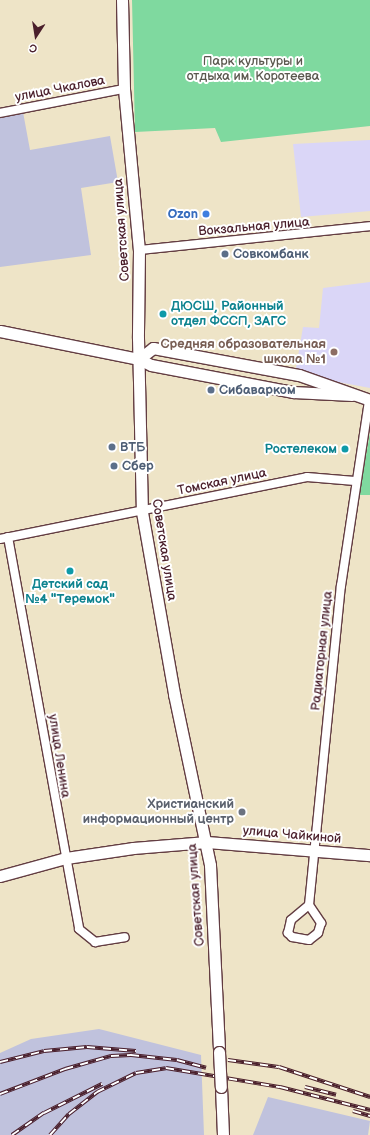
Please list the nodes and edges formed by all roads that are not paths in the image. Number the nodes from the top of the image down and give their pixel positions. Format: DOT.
graph roads {
  1 [pos="122,0"];
  2 [pos="124,89"];
  3 [pos="0,113"];
  4 [pos="370,226"];
  5 [pos="139,250"];
  6 [pos="0,331"];
  7 [pos="139,359"];
  8 [pos="352,395"];
  9 [pos="370,400"];
  10 [pos="355,481"];
  11 [pos="142,512"];
  12 [pos="4,538"];
  13 [pos="207,842"];
  14 [pos="313,851"];
  15 [pos="370,855"];
  16 [pos="66,858"];
  17 [pos="0,876"];
  18 [pos="309,905"];
  19 [pos="125,936"];
  20 [pos="223,1135"];
  1 -- 2 [label="main road, Советская улица"];
  2 -- 3 [label="street, улица Чкалова"];
  2 -- 5 [label="main road, Советская улица"];
  4 -- 5 [label="street, Вокзальная улица"];
  5 -- 7 [label="main road, Советская улица"];
  6 -- 7 [label="main road"];
  7 -- 8 [label="main road"];
  7 -- 8 [label="main road"];
  7 -- 11 [label="main road, Советская улица"];
  8 -- 9 [label="main road"];
  9 -- 10 [label="street, Радиаторная улица"];
  10 -- 11 [label="street, Томская улица"];
  10 -- 14 [label="street, Радиаторная улица"];
  11 -- 12 [label="street, Томская улица"];
  11 -- 13 [label="main road, Советская улица"];
  12 -- 16 [label="street, улица Ленина"];
  13 -- 14 [label="main road, улица Чайкиной"];
  13 -- 16 [label="main road, улица Чайкиной"];
  13 -- 20 [label="main road, Советская улица, bridge"];
  14 -- 15 [label="main road, улица Чайкиной"];
  14 -- 18 [label="street, Радиаторная улица"];
  16 -- 17 [label="main road, улица Чайкиной"];
  16 -- 19 [label="street, улица Ленина"];
  18 -- 18 [label="street"];
}
